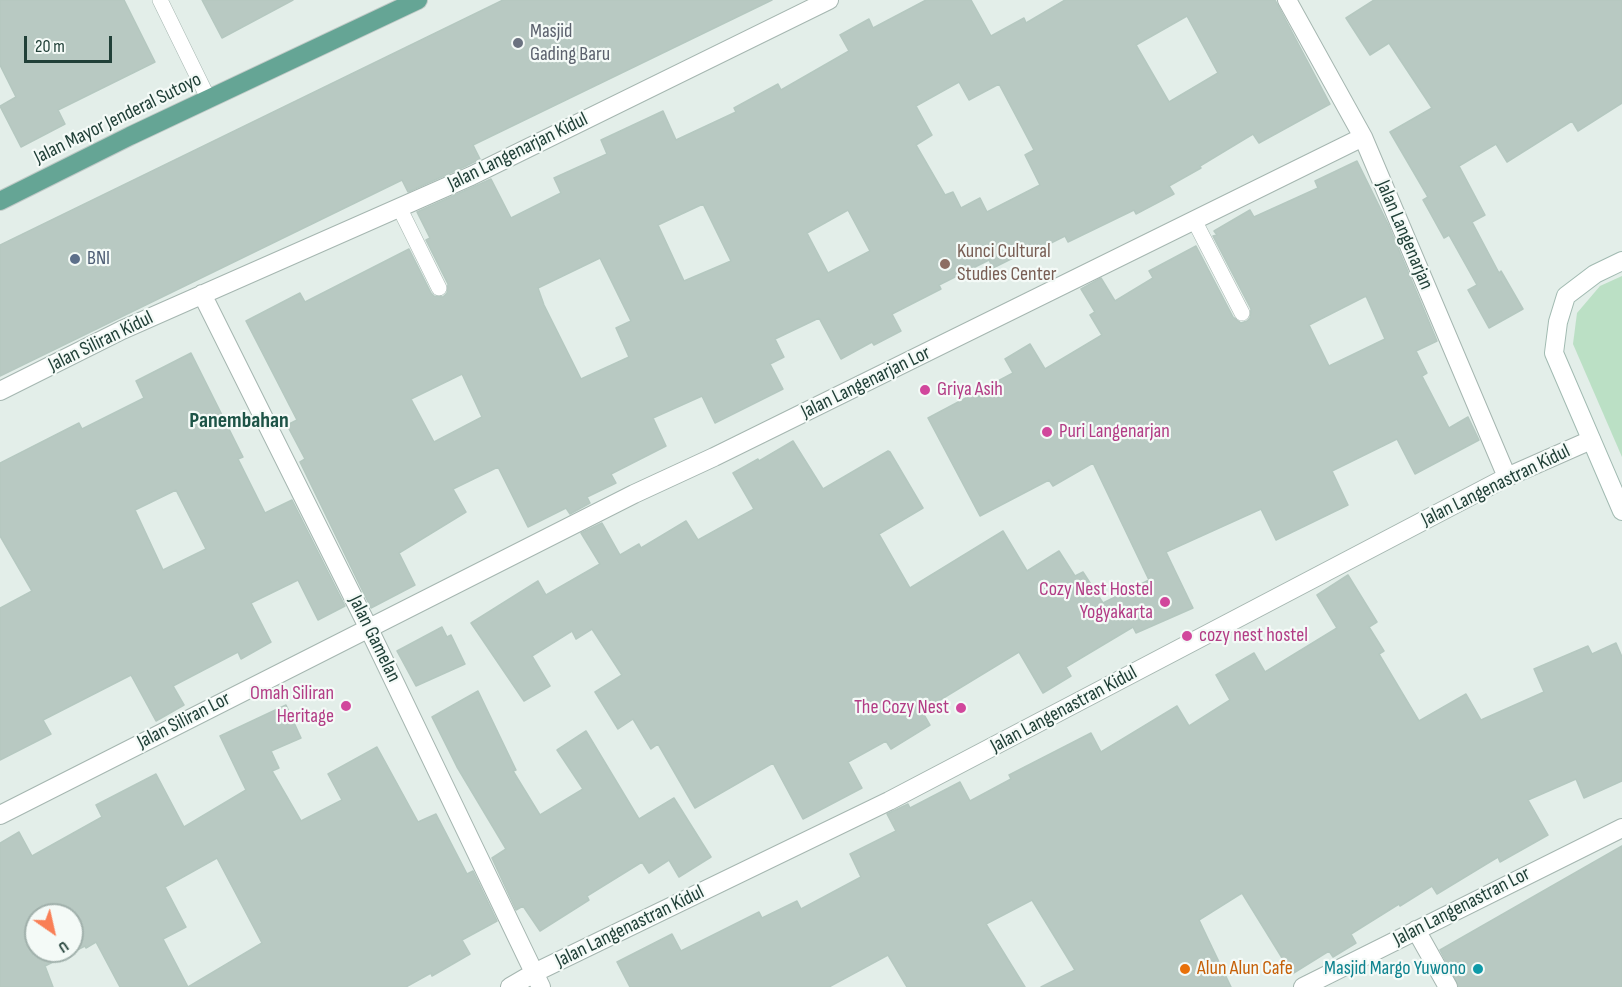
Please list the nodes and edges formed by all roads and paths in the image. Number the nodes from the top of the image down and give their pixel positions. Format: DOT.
graph roads {
  1 [pos="160,0"];
  2 [pos="418,0"];
  3 [pos="829,0"];
  4 [pos="1287,0"];
  5 [pos="209,100"];
  6 [pos="1363,137"];
  7 [pos="0,201"];
  8 [pos="399,207"];
  9 [pos="1194,220"];
  10 [pos="1622,261"];
  11 [pos="440,288"];
  12 [pos="202,294"];
  13 [pos="1242,313"];
  14 [pos="0,391"];
  15 [pos="1591,440"];
  16 [pos="1507,477"];
  17 [pos="1622,511"];
  18 [pos="368,627"];
  19 [pos="0,815"];
  20 [pos="1622,828"];
  21 [pos="1416,930"];
  22 [pos="538,980"];
  23 [pos="510,987"];
  24 [pos="1303,987"];
  25 [pos="1448,987"];
  1 -- 5 [label="lane"];
  2 -- 5 [label="main road, Jalan Mayor Jenderal Sutoyo"];
  3 -- 8 [label="street, Jalan Langenarjan Kidul"];
  4 -- 6 [label="street, Jalan Langenarjan"];
  5 -- 7 [label="main road, Jalan Mayor Jenderal Sutoyo"];
  6 -- 9 [label="street, Jalan Langenarjan Lor"];
  6 -- 16 [label="street, Jalan Langenarjan"];
  8 -- 11 [label="lane"];
  8 -- 12 [label="street, Jalan Langenarjan Kidul"];
  9 -- 13 [label="lane"];
  9 -- 18 [label="street, Jalan Langenarjan Lor"];
  10 -- 15 [label="street"];
  12 -- 14 [label="street, Jalan Siliran Kidul"];
  12 -- 18 [label="street, Jalan Gamelan"];
  15 -- 16 [label="street, Jalan Langenastran Kidul"];
  15 -- 17 [label="street"];
  16 -- 22 [label="street, Jalan Langenastran Kidul"];
  18 -- 19 [label="street, Jalan Siliran Lor"];
  18 -- 22 [label="street, Jalan Gamelan"];
  20 -- 21 [label="street, Jalan Langenastran Lor"];
  21 -- 24 [label="street, Jalan Langenastran Lor"];
  21 -- 25 [label="street"];
  22 -- 23 [label="street, Jalan Langenastran Kidul"];
}
